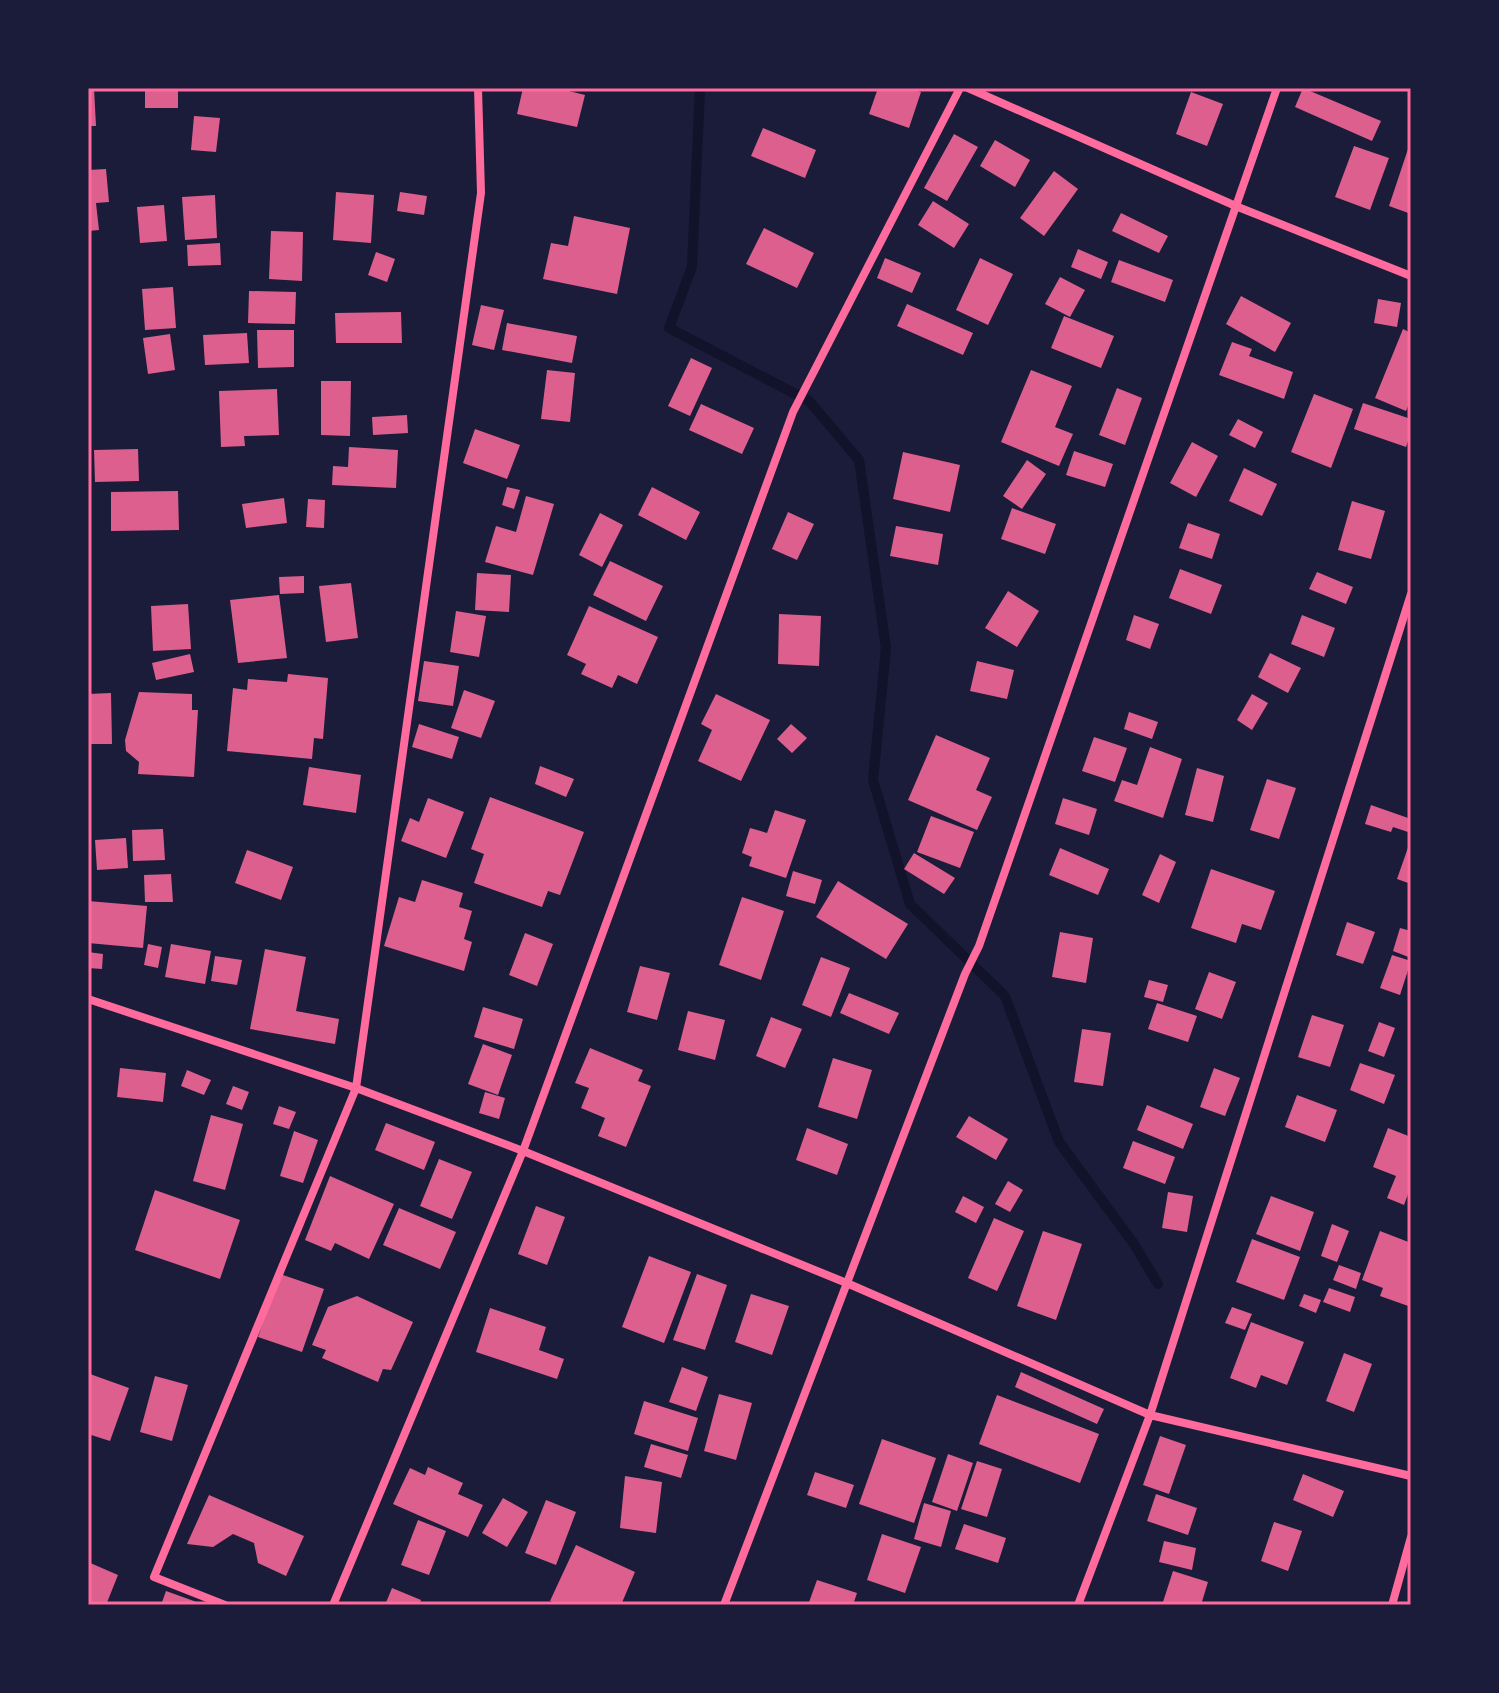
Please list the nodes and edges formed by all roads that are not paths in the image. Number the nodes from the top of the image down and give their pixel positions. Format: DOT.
graph roads {
  1 [pos="478,88"];
  2 [pos="960,88"];
  3 [pos="968,88"];
  4 [pos="1277,88"];
  5 [pos="1238,207"];
  6 [pos="1411,276"];
  7 [pos="1411,594"];
  8 [pos="88,999"];
  9 [pos="356,1088"];
  10 [pos="523,1151"];
  11 [pos="849,1284"];
  12 [pos="1150,1415"];
  13 [pos="1411,1476"];
  14 [pos="1411,1537"];
  15 [pos="225,1605"];
  16 [pos="333,1605"];
  17 [pos="724,1605"];
  18 [pos="1078,1605"];
  19 [pos="1392,1605"];
  1 -- 9 [label="street"];
  2 -- 10 [label="street"];
  3 -- 5 [label="street"];
  4 -- 5 [label="street"];
  5 -- 6 [label="street"];
  5 -- 11 [label="street"];
  7 -- 12 [label="street"];
  8 -- 9 [label="street"];
  9 -- 10 [label="street"];
  9 -- 15 [label="street"];
  10 -- 11 [label="street"];
  10 -- 16 [label="street"];
  11 -- 12 [label="street"];
  11 -- 17 [label="street"];
  12 -- 13 [label="street"];
  12 -- 18 [label="street"];
  14 -- 19 [label="street"];
}
